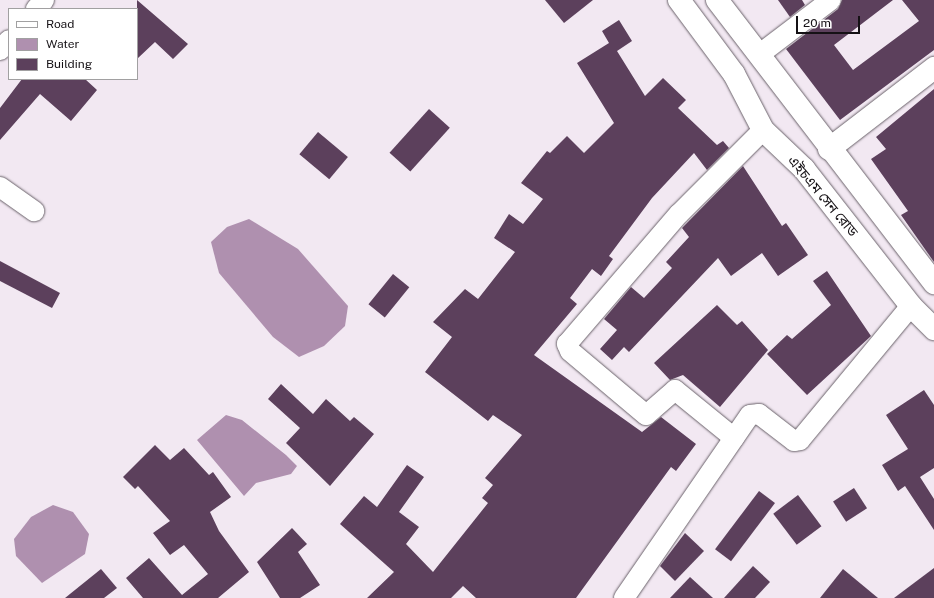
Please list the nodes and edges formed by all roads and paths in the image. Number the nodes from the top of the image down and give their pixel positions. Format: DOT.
graph roads {
  1 [pos="44,0"];
  2 [pos="680,0"];
  3 [pos="717,0"];
  4 [pos="831,0"];
  5 [pos="37,8"];
  6 [pos="8,41"];
  7 [pos="0,50"];
  8 [pos="760,54"];
  9 [pos="934,68"];
  10 [pos="763,130"];
  11 [pos="829,149"];
  12 [pos="0,187"];
  13 [pos="34,211"];
  14 [pos="934,283"];
  15 [pos="911,306"];
  16 [pos="934,328"];
  17 [pos="734,438"];
  18 [pos="624,598"];
  1 -- 5 [label="street"];
  2 -- 10 [label="main road, এইচএম সেন রোড"];
  3 -- 8 [label="main road"];
  4 -- 8 [label="street"];
  6 -- 7 [label="street"];
  8 -- 11 [label="main road"];
  9 -- 11 [label="main road"];
  10 -- 15 [label="main road, এইচএম সেন রোড"];
  10 -- 17 [label="street"];
  11 -- 14 [label="main road"];
  12 -- 13 [label="street"];
  15 -- 16 [label="main road, এইচএম সেন রোড"];
  15 -- 17 [label="street"];
  17 -- 18 [label="street"];
}
